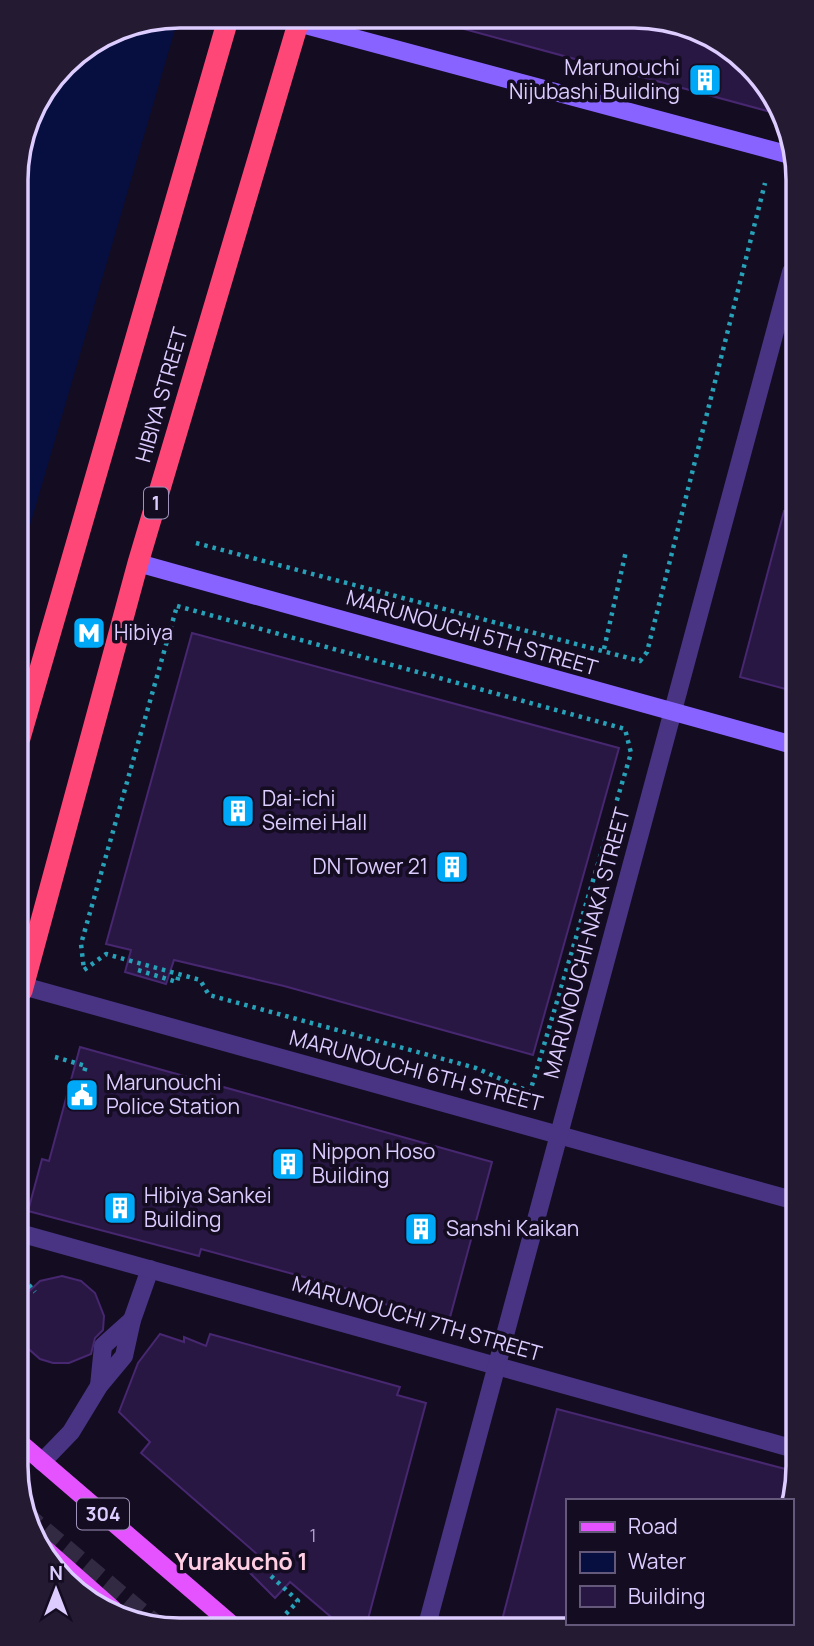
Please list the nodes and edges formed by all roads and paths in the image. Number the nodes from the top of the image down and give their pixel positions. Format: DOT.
graph roads {
  1 [pos="226,28"];
  2 [pos="297,28"];
  3 [pos="328,28"];
  4 [pos="783,153"];
  5 [pos="765,183"];
  6 [pos="786,287"];
  7 [pos="196,543"];
  8 [pos="626,551"];
  9 [pos="138,563"];
  10 [pos="604,649"];
  11 [pos="161,660"];
  12 [pos="153,668"];
  13 [pos="28,710"];
  14 [pos="672,713"];
  15 [pos="786,743"];
  16 [pos="28,967"];
  17 [pos="138,970"];
  18 [pos="179,974"];
  19 [pos="28,991"];
  20 [pos="55,1057"];
  21 [pos="84,1072"];
  22 [pos="559,1133"];
  23 [pos="786,1198"];
  24 [pos="28,1235"];
  25 [pos="150,1269"];
  26 [pos="28,1286"];
  27 [pos="35,1292"];
  28 [pos="497,1365"];
  29 [pos="786,1447"];
  30 [pos="28,1450"];
  31 [pos="42,1462"];
  32 [pos="271,1576"];
  33 [pos="224,1618"];
  34 [pos="282,1618"];
  35 [pos="428,1618"];
  1 -- 13 [label="highway, HIBIYA STREET"];
  2 -- 9 [label="highway, HIBIYA STREET / 1"];
  3 -- 4 [label="street"];
  5 -- 10 [label="path"];
  6 -- 14 [label="street, MARUNOUCHI-NAKA STREET"];
  7 -- 10 [label="path"];
  8 -- 10 [label="path"];
  9 -- 14 [label="street, MARUNOUCHI 5TH STREET"];
  9 -- 16 [label="highway, HIBIYA STREET / 1"];
  11 -- 12 [label="path"];
  11 -- 18 [label="path"];
  11 -- 18 [label="path"];
  14 -- 15 [label="street, MARUNOUCHI 5TH STREET"];
  14 -- 22 [label="street, MARUNOUCHI-NAKA STREET"];
  17 -- 18 [label="path"];
  19 -- 22 [label="street, MARUNOUCHI 6TH STREET"];
  20 -- 21 [label="path"];
  22 -- 23 [label="street, MARUNOUCHI 6TH STREET"];
  22 -- 28 [label="street, MARUNOUCHI-NAKA STREET"];
  24 -- 25 [label="street, MARUNOUCHI 7TH STREET"];
  25 -- 28 [label="street, MARUNOUCHI 7TH STREET"];
  25 -- 31 [label="street"];
  26 -- 27 [label="path"];
  28 -- 29 [label="street, MARUNOUCHI 7TH STREET"];
  28 -- 35 [label="street, MARUNOUCHI-NAKA STREET"];
  30 -- 31 [label="main road, 304"];
  31 -- 33 [label="main road, 304"];
  32 -- 34 [label="path"];
}
